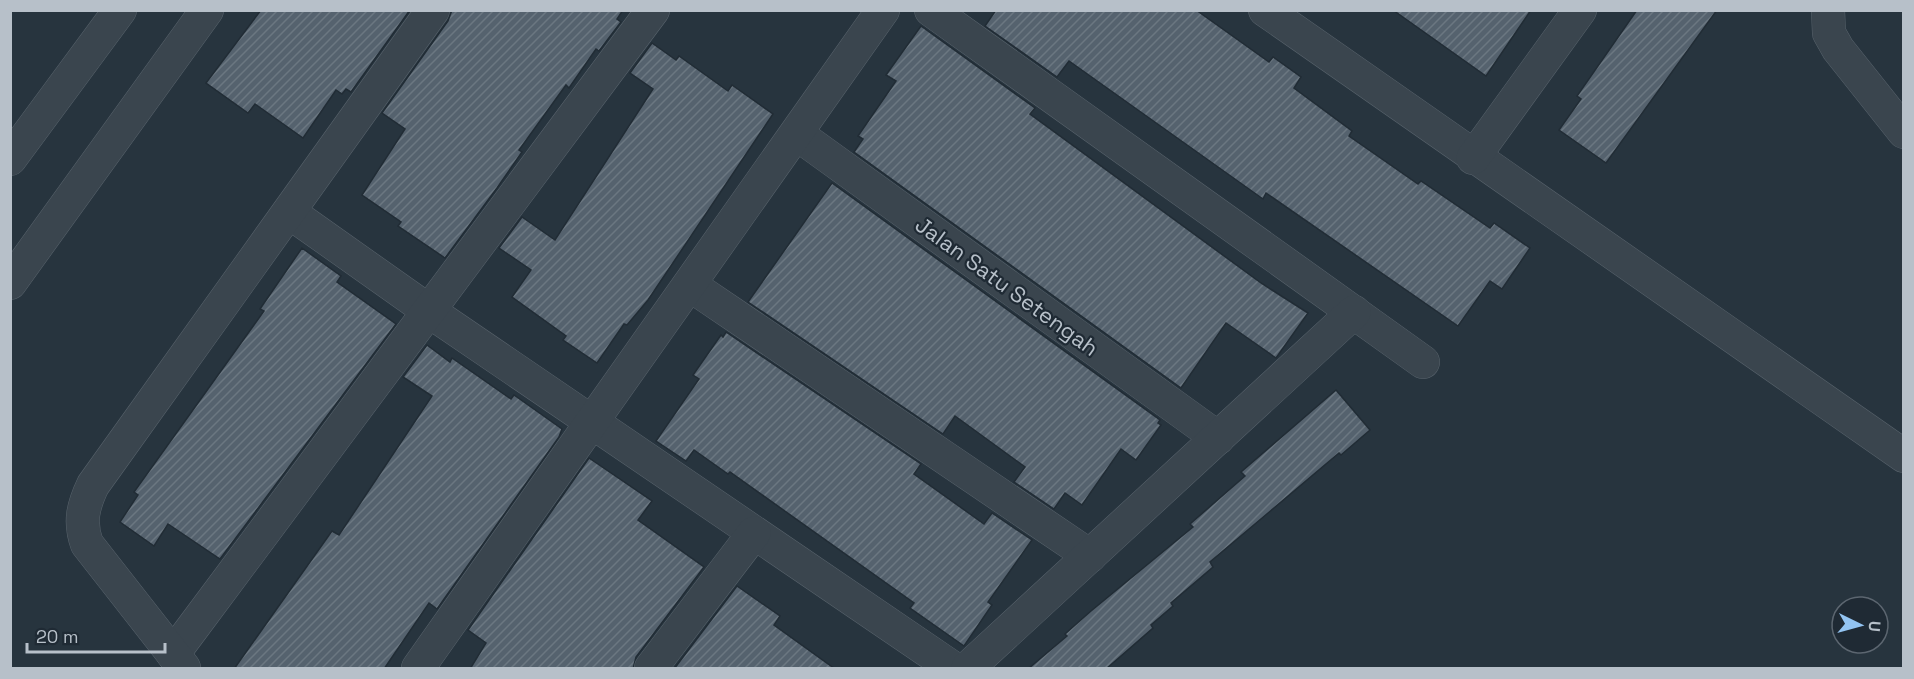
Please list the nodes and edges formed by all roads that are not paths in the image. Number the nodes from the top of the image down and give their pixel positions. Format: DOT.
graph roads {
  1 [pos="120,10"];
  2 [pos="207,10"];
  3 [pos="433,10"];
  4 [pos="653,10"];
  5 [pos="884,10"];
  6 [pos="931,10"];
  7 [pos="1265,10"];
  8 [pos="1580,10"];
  9 [pos="1828,10"];
  10 [pos="1904,132"];
  11 [pos="797,134"];
  12 [pos="1473,158"];
  13 [pos="10,159"];
  14 [pos="289,212"];
  15 [pos="10,283"];
  16 [pos="690,285"];
  17 [pos="429,311"];
  18 [pos="1354,312"];
  19 [pos="1423,362"];
  20 [pos="592,423"];
  21 [pos="1218,438"];
  22 [pos="1904,456"];
  23 [pos="754,533"];
  24 [pos="1090,556"];
  25 [pos="179,662"];
  26 [pos="418,669"];
  27 [pos="651,669"];
  28 [pos="953,669"];
  29 [pos="968,669"];
  1 -- 13 [label="street"];
  2 -- 15 [label="street"];
  3 -- 14 [label="street"];
  4 -- 17 [label="street"];
  5 -- 11 [label="street"];
  6 -- 18 [label="street"];
  7 -- 12 [label="street"];
  8 -- 12 [label="street"];
  9 -- 10 [label="street"];
  11 -- 16 [label="street"];
  11 -- 21 [label="street, Jalan Satu Setengah"];
  12 -- 22 [label="street"];
  14 -- 17 [label="street"];
  14 -- 25 [label="street"];
  16 -- 20 [label="street"];
  16 -- 24 [label="street"];
  17 -- 20 [label="street"];
  17 -- 25 [label="street"];
  18 -- 19 [label="street"];
  18 -- 21 [label="street"];
  20 -- 23 [label="street"];
  20 -- 26 [label="street"];
  21 -- 24 [label="street"];
  23 -- 27 [label="street"];
  23 -- 28 [label="street"];
  24 -- 29 [label="street"];
}
